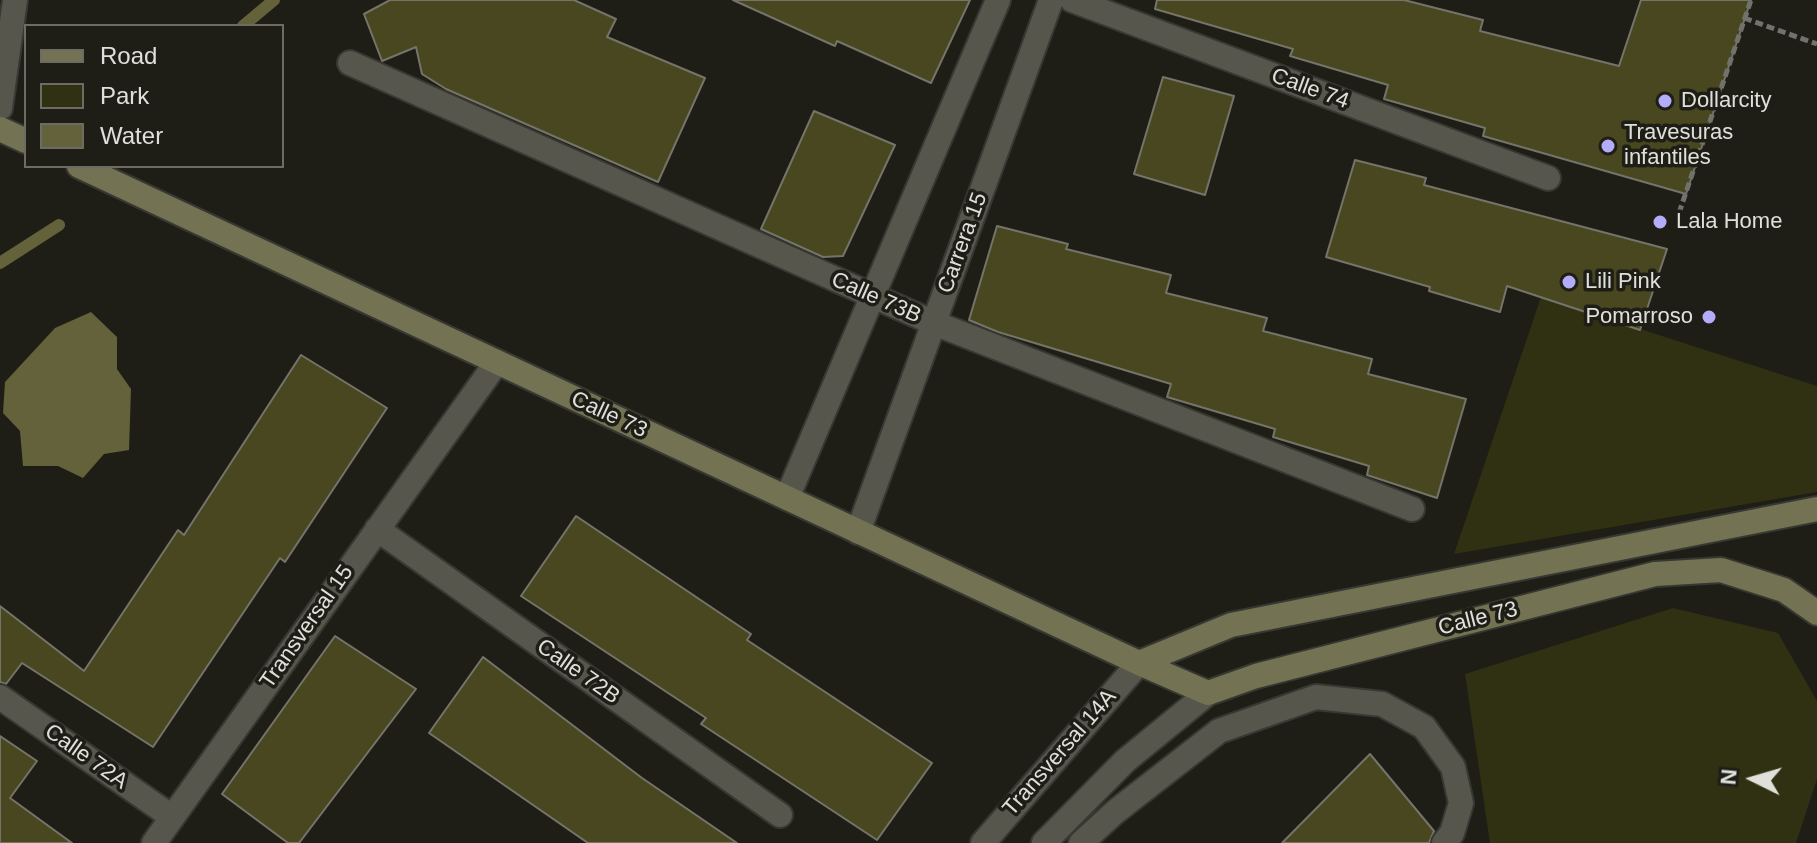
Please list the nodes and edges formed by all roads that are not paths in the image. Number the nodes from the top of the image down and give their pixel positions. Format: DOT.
graph roads {
  1 [pos="15,0"];
  2 [pos="998,0"];
  3 [pos="1051,0"];
  4 [pos="1072,0"];
  5 [pos="350,63"];
  6 [pos="0,108"];
  7 [pos="0,129"];
  8 [pos="24,140"];
  9 [pos="83,168"];
  10 [pos="1548,178"];
  11 [pos="872,296"];
  12 [pos="934,323"];
  13 [pos="497,362"];
  14 [pos="787,498"];
  15 [pos="1412,509"];
  16 [pos="1817,509"];
  17 [pos="377,529"];
  18 [pos="858,532"];
  19 [pos="1817,613"];
  20 [pos="1139,663"];
  21 [pos="1208,693"];
  22 [pos="0,697"];
  23 [pos="780,815"];
  24 [pos="172,817"];
  25 [pos="154,843"];
  26 [pos="983,843"];
  27 [pos="1044,843"];
  28 [pos="1081,843"];
  29 [pos="1444,843"];
  1 -- 6 [label="street"];
  2 -- 11 [label="street"];
  3 -- 12 [label="street, Carrera 15"];
  4 -- 10 [label="street, Calle 74"];
  5 -- 11 [label="street, Calle 73B"];
  7 -- 8 [label="street"];
  9 -- 13 [label="street, Calle 73"];
  11 -- 12 [label="street, Calle 73B"];
  11 -- 14 [label="street"];
  12 -- 15 [label="street, Calle 73B"];
  12 -- 18 [label="street, Carrera 15"];
  13 -- 14 [label="street, Calle 73"];
  13 -- 17 [label="street, Transversal 15"];
  14 -- 18 [label="street, Calle 73"];
  16 -- 20 [label="street, Calle 73"];
  17 -- 23 [label="street, Calle 72B"];
  17 -- 24 [label="street, Transversal 15"];
  18 -- 20 [label="street, Calle 73"];
  19 -- 21 [label="street, Calle 73"];
  20 -- 21 [label="street, Calle 73"];
  20 -- 26 [label="street, Transversal 14A"];
  21 -- 27 [label="street"];
  22 -- 24 [label="street, Calle 72A"];
  24 -- 25 [label="street, Transversal 15"];
  28 -- 29 [label="street"];
}
